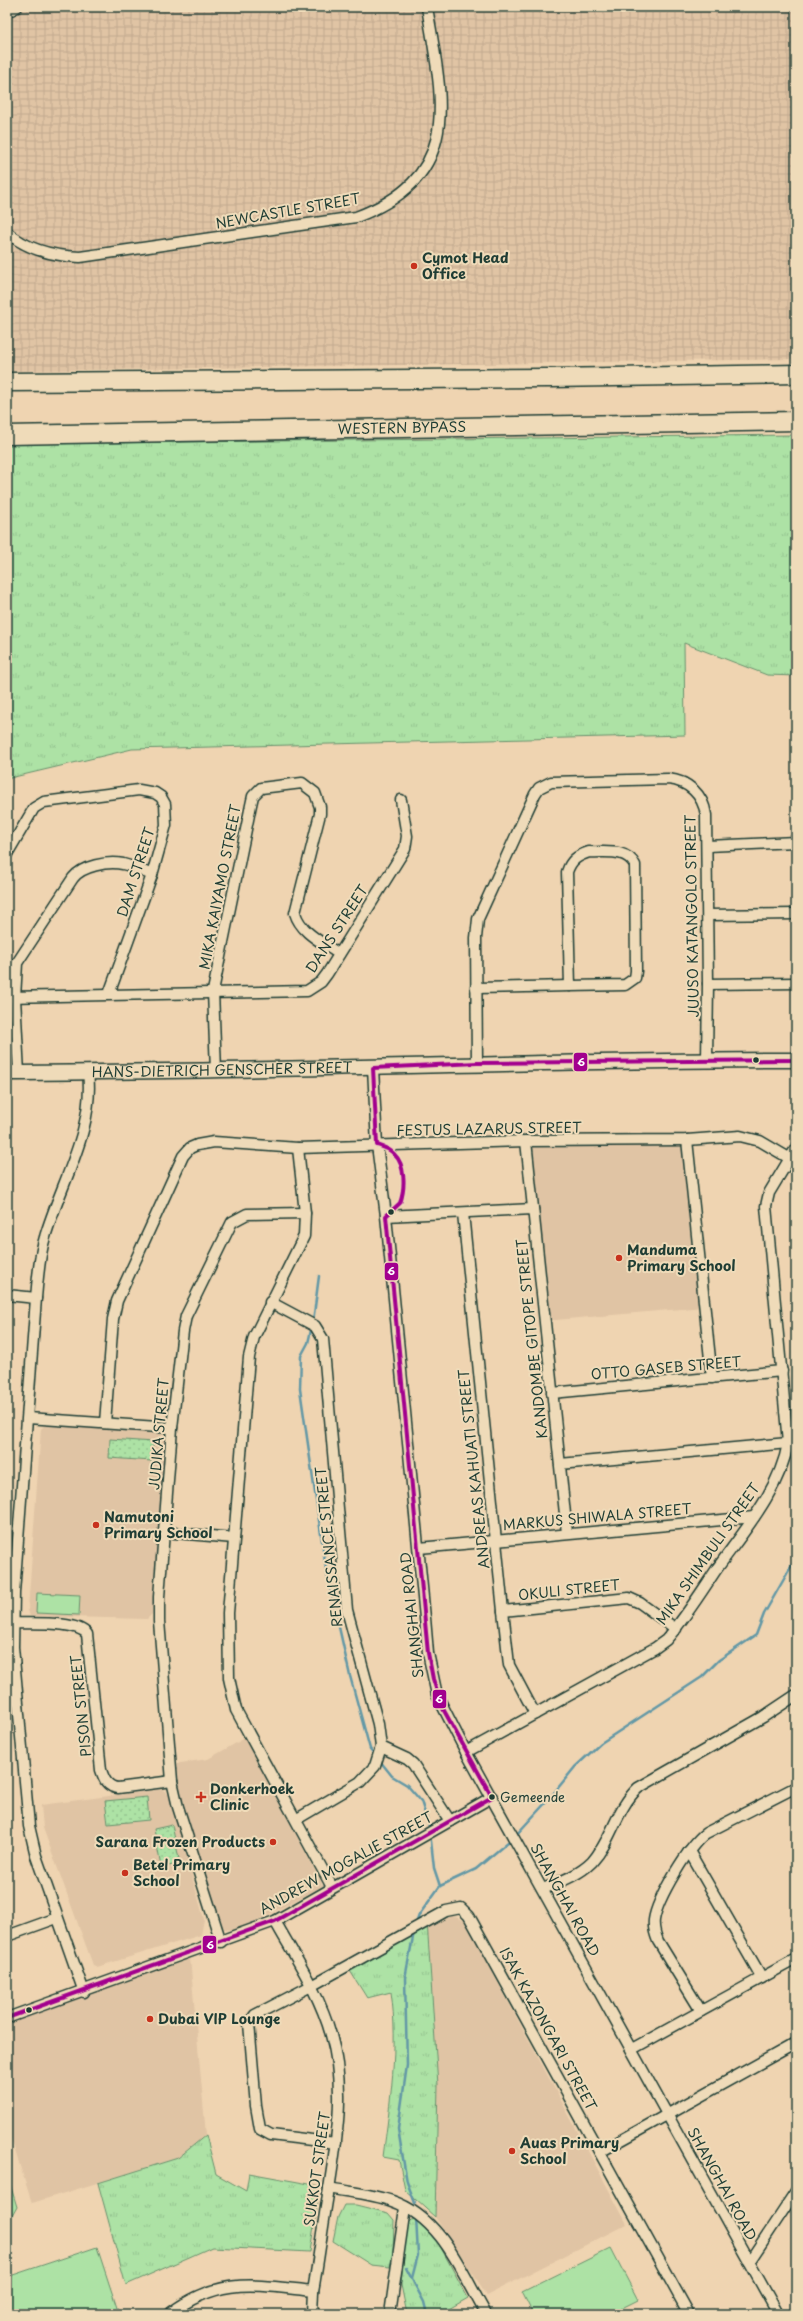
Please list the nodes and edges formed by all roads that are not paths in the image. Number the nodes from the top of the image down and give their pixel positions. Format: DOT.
graph roads {
  1 [pos="17,7"];
  2 [pos="427,7"];
  3 [pos="7,12"];
  4 [pos="7,232"];
  5 [pos="796,374"];
  6 [pos="7,382"];
  7 [pos="796,421"];
  8 [pos="7,435"];
  9 [pos="402,800"];
  10 [pos="796,842"];
  11 [pos="707,846"];
  12 [pos="7,854"];
  13 [pos="152,875"];
  14 [pos="796,914"];
  15 [pos="708,915"];
  16 [pos="339,954"];
  17 [pos="796,983"];
  18 [pos="708,984"];
  19 [pos="570,986"];
  20 [pos="476,988"];
  21 [pos="213,991"];
  22 [pos="109,994"];
  23 [pos="11,998"];
  24 [pos="707,1060"];
  25 [pos="796,1060"];
  26 [pos="477,1063"];
  27 [pos="373,1068"];
  28 [pos="216,1070"];
  29 [pos="88,1072"];
  30 [pos="13,1073"];
  31 [pos="687,1140"];
  32 [pos="526,1141"];
  33 [pos="377,1145"];
  34 [pos="298,1148"];
  35 [pos="796,1148"];
  36 [pos="789,1158"];
  37 [pos="533,1209"];
  38 [pos="305,1213"];
  39 [pos="463,1214"];
  40 [pos="386,1216"];
  41 [pos="7,1295"];
  42 [pos="36,1298"];
  43 [pos="270,1302"];
  44 [pos="782,1371"];
  45 [pos="712,1378"];
  46 [pos="552,1393"];
  47 [pos="28,1418"];
  48 [pos="105,1422"];
  49 [pos="172,1428"];
  50 [pos="788,1442"];
  51 [pos="560,1464"];
  52 [pos="754,1517"];
  53 [pos="164,1532"];
  54 [pos="567,1533"];
  55 [pos="234,1538"];
  56 [pos="495,1541"];
  57 [pos="419,1548"];
  58 [pos="504,1611"];
  59 [pos="13,1623"];
  60 [pos="676,1628"];
  61 [pos="796,1695"];
  62 [pos="535,1714"];
  63 [pos="381,1747"];
  64 [pos="466,1752"];
  65 [pos="172,1781"];
  66 [pos="796,1787"];
  67 [pos="492,1797"];
  68 [pos="297,1819"];
  69 [pos="450,1821"];
  70 [pos="689,1851"];
  71 [pos="332,1887"];
  72 [pos="543,1889"];
  73 [pos="57,1918"];
  74 [pos="275,1921"];
  75 [pos="7,1936"];
  76 [pos="222,1942"];
  77 [pos="796,1959"];
  78 [pos="762,1978"];
  79 [pos="311,1986"];
  80 [pos="84,1992"];
  81 [pos="701,2011"];
  82 [pos="7,2018"];
  83 [pos="796,2043"];
  84 [pos="632,2049"];
  85 [pos="667,2115"];
  86 [pos="336,2144"];
  87 [pos="600,2152"];
  88 [pos="329,2188"];
  89 [pos="796,2191"];
  90 [pos="406,2208"];
  91 [pos="749,2262"];
  92 [pos="313,2291"];
  93 [pos="169,2314"];
  94 [pos="312,2314"];
  95 [pos="390,2314"];
  96 [pos="486,2314"];
  97 [pos="690,2314"];
  98 [pos="778,2314"];
  1 -- 3 [label="street"];
  2 -- 4 [label="street, NEWCASTLE STREET"];
  5 -- 6 [label="highway"];
  7 -- 8 [label="highway, WESTERN BYPASS"];
  9 -- 16 [label="street, DANS STREET"];
  10 -- 11 [label="street"];
  11 -- 15 [label="street, JUUSO KATANGOLO STREET"];
  11 -- 20 [label="street, JUUSO KATANGOLO STREET"];
  12 -- 13 [label="street, DAM STREET"];
  13 -- 22 [label="street, DAM STREET"];
  13 -- 23 [label="street"];
  14 -- 15 [label="street"];
  15 -- 18 [label="street, JUUSO KATANGOLO STREET"];
  16 -- 21 [label="street, DANS STREET"];
  16 -- 21 [label="street, MIKA KAIYAMO STREET"];
  17 -- 18 [label="street"];
  18 -- 24 [label="street, JUUSO KATANGOLO STREET"];
  19 -- 19 [label="street"];
  19 -- 20 [label="street"];
  20 -- 26 [label="street, JUUSO KATANGOLO STREET"];
  21 -- 22 [label="street, DANS STREET"];
  21 -- 28 [label="street, MIKA KAIYAMO STREET"];
  22 -- 23 [label="street, DANS STREET"];
  23 -- 30 [label="street"];
  24 -- 25 [label="street, HANS-DIETRICH GENSCHER STREET"];
  24 -- 26 [label="street, HANS-DIETRICH GENSCHER STREET"];
  26 -- 27 [label="street, HANS-DIETRICH GENSCHER STREET"];
  27 -- 28 [label="street, HANS-DIETRICH GENSCHER STREET"];
  27 -- 33 [label="street, SHANGHAI ROAD"];
  28 -- 29 [label="street, HANS-DIETRICH GENSCHER STREET"];
  29 -- 30 [label="street, HANS-DIETRICH GENSCHER STREET"];
  29 -- 42 [label="street"];
  31 -- 32 [label="street, FESTUS LAZARUS STREET"];
  31 -- 36 [label="street, FESTUS LAZARUS STREET"];
  31 -- 45 [label="street"];
  32 -- 33 [label="street, FESTUS LAZARUS STREET"];
  32 -- 37 [label="street, KANDOMBE GITOPE STREET"];
  33 -- 34 [label="street, FESTUS LAZARUS STREET"];
  33 -- 40 [label="street, SHANGHAI ROAD"];
  34 -- 38 [label="street"];
  34 -- 48 [label="street, FESTUS LAZARUS STREET"];
  35 -- 36 [label="street, MIKA SHIMBULI STREET"];
  36 -- 44 [label="street, MIKA SHIMBULI STREET"];
  37 -- 39 [label="street"];
  37 -- 46 [label="street, KANDOMBE GITOPE STREET"];
  38 -- 43 [label="street"];
  38 -- 49 [label="street, JUDIKA STREET"];
  39 -- 40 [label="street"];
  39 -- 56 [label="street, ANDREAS KAHUATI STREET"];
  40 -- 57 [label="street, SHANGHAI ROAD"];
  41 -- 42 [label="street"];
  42 -- 47 [label="street"];
  43 -- 55 [label="street"];
  43 -- 63 [label="street, RENAISSANCE STREET"];
  44 -- 45 [label="street, OTTO GASEB STREET"];
  44 -- 50 [label="street, MIKA SHIMBULI STREET"];
  45 -- 46 [label="street, OTTO GASEB STREET"];
  46 -- 51 [label="street, KANDOMBE GITOPE STREET"];
  47 -- 48 [label="street"];
  47 -- 59 [label="street"];
  48 -- 49 [label="street"];
  49 -- 53 [label="street, JUDIKA STREET"];
  50 -- 51 [label="street"];
  50 -- 52 [label="street, MIKA SHIMBULI STREET"];
  51 -- 54 [label="street, KANDOMBE GITOPE STREET"];
  52 -- 54 [label="street, MARKUS SHIWALA STREET"];
  52 -- 60 [label="street, MIKA SHIMBULI STREET"];
  53 -- 55 [label="street"];
  53 -- 65 [label="street, JUDIKA STREET"];
  54 -- 56 [label="street, MARKUS SHIWALA STREET"];
  55 -- 68 [label="street"];
  56 -- 57 [label="street, MARKUS SHIWALA STREET"];
  56 -- 58 [label="street, ANDREAS KAHUATI STREET"];
  57 -- 64 [label="street, SHANGHAI ROAD"];
  58 -- 60 [label="street, OKULI STREET"];
  58 -- 62 [label="street, ANDREAS KAHUATI STREET"];
  59 -- 65 [label="street, PISON STREET"];
  59 -- 73 [label="street"];
  60 -- 62 [label="street, MIKA SHIMBULI STREET"];
  61 -- 72 [label="street"];
  62 -- 64 [label="street, MIKA SHIMBULI STREET"];
  63 -- 68 [label="street, RENAISSANCE STREET"];
  63 -- 69 [label="street"];
  64 -- 67 [label="street, SHANGHAI ROAD"];
  65 -- 76 [label="street, JUDIKA STREET"];
  66 -- 70 [label="street"];
  67 -- 69 [label="street, ANDREW MOGALIE STREET"];
  67 -- 72 [label="street, SHANGHAI ROAD"];
  68 -- 71 [label="street"];
  69 -- 71 [label="street, ANDREW MOGALIE STREET"];
  70 -- 78 [label="street"];
  70 -- 81 [label="street"];
  71 -- 74 [label="street, ANDREW MOGALIE STREET"];
  72 -- 84 [label="street, SHANGHAI ROAD"];
  73 -- 75 [label="street"];
  73 -- 80 [label="street"];
  74 -- 76 [label="street, ANDREW MOGALIE STREET"];
  74 -- 79 [label="street, SUKKOT STREET"];
  76 -- 80 [label="street, ANDREW MOGALIE STREET"];
  77 -- 78 [label="street"];
  78 -- 81 [label="street"];
  79 -- 86 [label="street, SUKKOT STREET"];
  79 -- 86 [label="street"];
  79 -- 87 [label="street, ISAK KAZONGARI STREET"];
  80 -- 82 [label="street, ANDREW MOGALIE STREET"];
  81 -- 84 [label="street"];
  83 -- 85 [label="street"];
  84 -- 85 [label="street, SHANGHAI ROAD"];
  85 -- 87 [label="street"];
  85 -- 91 [label="street, SHANGHAI ROAD"];
  86 -- 88 [label="street, SUKKOT STREET"];
  87 -- 97 [label="street, ISAK KAZONGARI STREET"];
  88 -- 90 [label="street"];
  88 -- 92 [label="street, SUKKOT STREET"];
  89 -- 91 [label="street"];
  90 -- 95 [label="street"];
  90 -- 96 [label="street"];
  91 -- 98 [label="street, SHANGHAI ROAD"];
  92 -- 93 [label="street"];
  92 -- 94 [label="street, SUKKOT STREET"];
}
